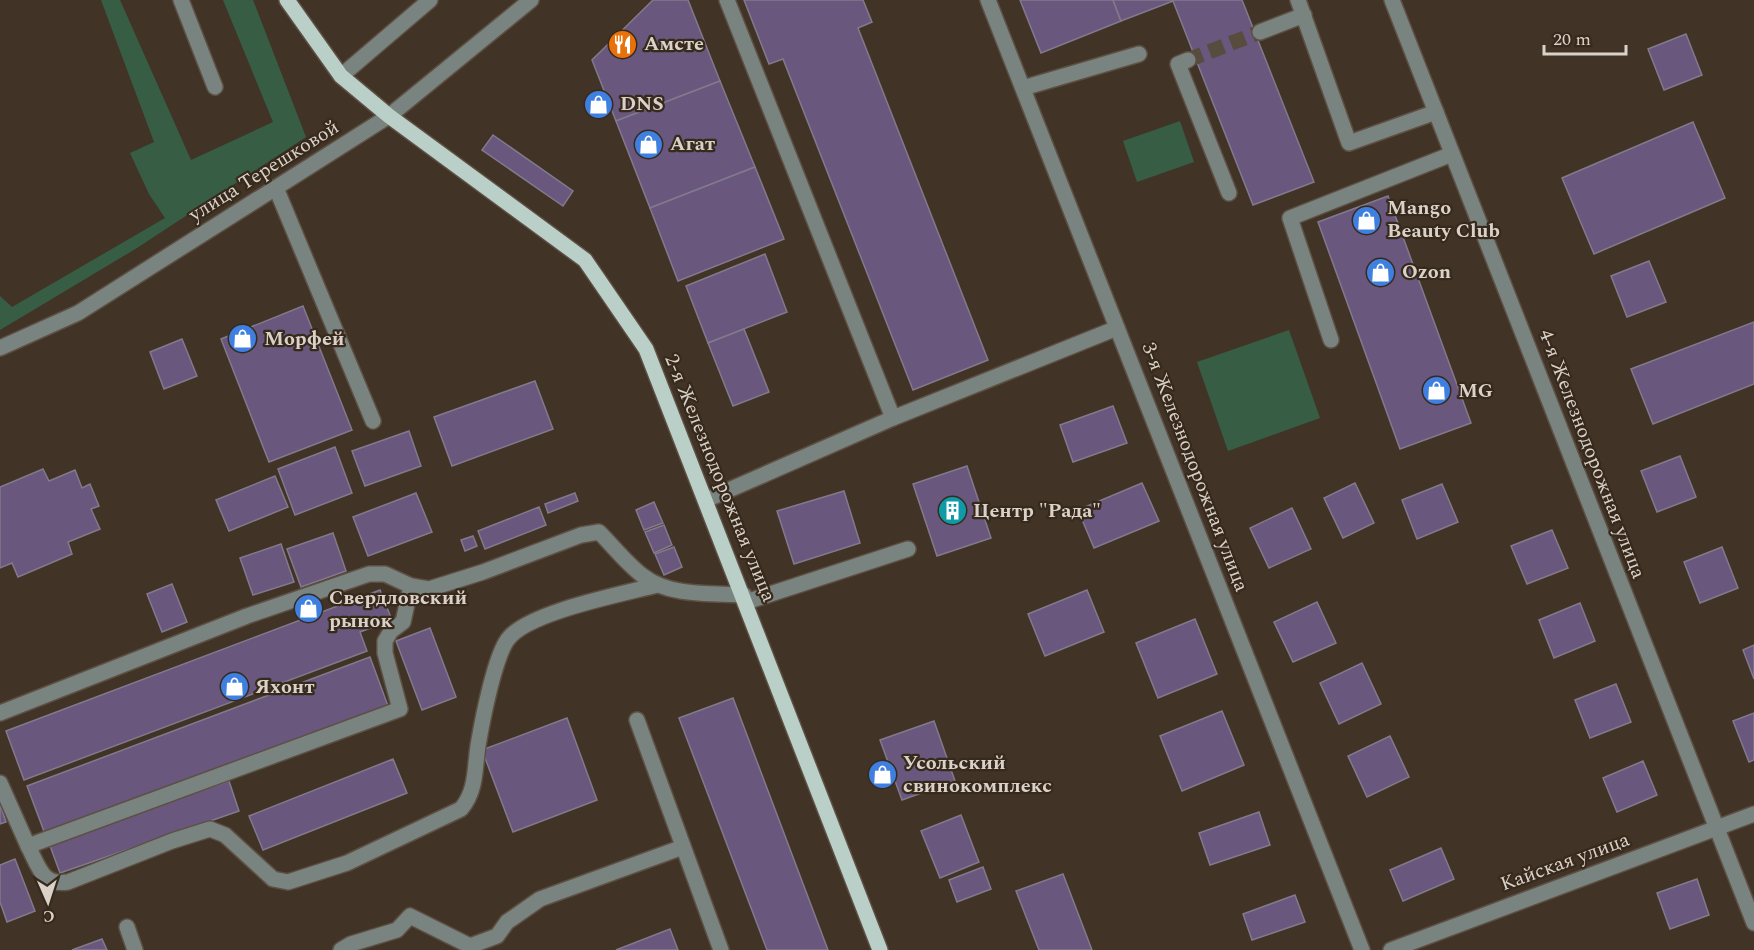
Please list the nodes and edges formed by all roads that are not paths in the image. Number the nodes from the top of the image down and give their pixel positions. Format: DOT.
graph roads {
  1 [pos="181,0"];
  2 [pos="287,0"];
  3 [pos="430,0"];
  4 [pos="531,0"];
  5 [pos="727,0"];
  6 [pos="988,0"];
  7 [pos="1298,0"];
  8 [pos="1392,0"];
  9 [pos="1304,15"];
  10 [pos="1260,32"];
  11 [pos="1139,54"];
  12 [pos="1188,60"];
  13 [pos="341,76"];
  14 [pos="215,87"];
  15 [pos="1023,88"];
  16 [pos="1436,112"];
  17 [pos="389,116"];
  18 [pos="1452,154"];
  19 [pos="276,188"];
  20 [pos="1229,193"];
  21 [pos="1117,327"];
  22 [pos="1331,340"];
  23 [pos="0,348"];
  24 [pos="893,418"];
  25 [pos="373,421"];
  26 [pos="706,500"];
  27 [pos="908,549"];
  28 [pos="657,585"];
  29 [pos="411,586"];
  30 [pos="745,598"];
  31 [pos="0,712"];
  32 [pos="637,720"];
  33 [pos="0,783"];
  34 [pos="1754,814"];
  35 [pos="1717,828"];
  36 [pos="28,846"];
  37 [pos="683,847"];
  38 [pos="1754,923"];
  39 [pos="127,927"];
  40 [pos="135,950"];
  41 [pos="340,950"];
  42 [pos="721,950"];
  43 [pos="880,950"];
  44 [pos="1362,950"];
  45 [pos="1390,950"];
  1 -- 14 [label="street"];
  2 -- 13 [label="main road, 2-я Железнодорожная улица"];
  3 -- 13 [label="street"];
  4 -- 17 [label="street, улица Терешковой"];
  5 -- 24 [label="street"];
  6 -- 15 [label="street, 3-я Железнодорожная улица"];
  7 -- 9 [label="street"];
  8 -- 16 [label="street, 4-я Железнодорожная улица"];
  9 -- 10 [label="street"];
  9 -- 16 [label="street"];
  11 -- 15 [label="street"];
  12 -- 20 [label="street"];
  13 -- 17 [label="main road, 2-я Железнодорожная улица"];
  15 -- 21 [label="street, 3-я Железнодорожная улица"];
  16 -- 18 [label="street, 4-я Железнодорожная улица"];
  17 -- 19 [label="street, улица Терешковой"];
  17 -- 26 [label="main road, 2-я Железнодорожная улица"];
  18 -- 22 [label="street"];
  18 -- 35 [label="street, 4-я Железнодорожная улица"];
  19 -- 23 [label="street, улица Терешковой"];
  19 -- 25 [label="street"];
  21 -- 24 [label="street"];
  21 -- 44 [label="street, 3-я Железнодорожная улица"];
  24 -- 26 [label="street"];
  26 -- 30 [label="main road, 2-я Железнодорожная улица"];
  27 -- 30 [label="street"];
  28 -- 29 [label="street"];
  28 -- 30 [label="street"];
  28 -- 36 [label="street"];
  29 -- 31 [label="street"];
  29 -- 36 [label="street"];
  30 -- 43 [label="main road, 2-я Железнодорожная улица"];
  32 -- 37 [label="street"];
  33 -- 36 [label="street"];
  34 -- 35 [label="street, Кайская улица"];
  35 -- 38 [label="street, 4-я Железнодорожная улица"];
  35 -- 45 [label="street, Кайская улица"];
  37 -- 41 [label="street"];
  37 -- 42 [label="street"];
  39 -- 40 [label="street"];
}
